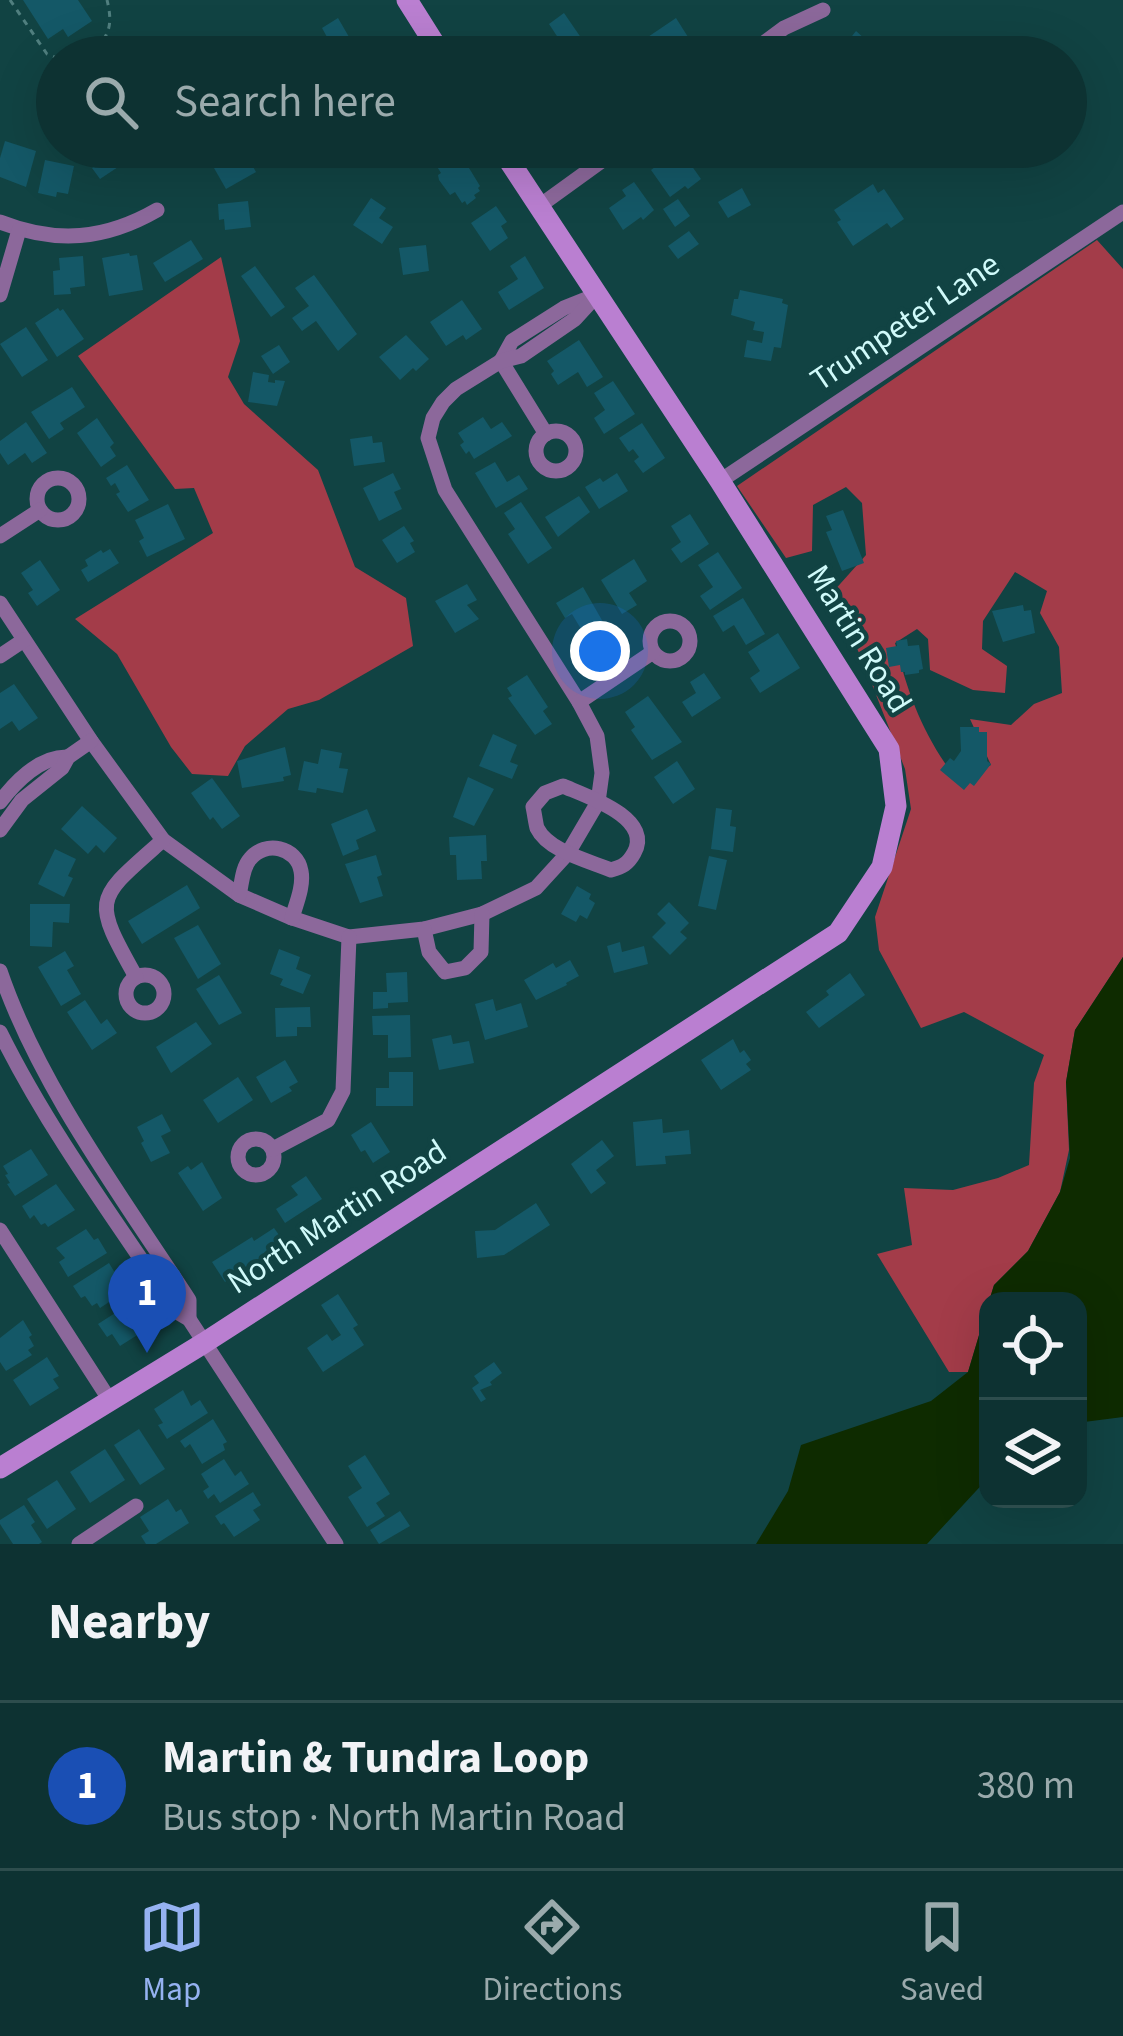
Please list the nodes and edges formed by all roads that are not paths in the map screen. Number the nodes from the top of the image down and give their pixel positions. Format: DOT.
graph roads {
  1 [pos="407,0"];
  2 [pos="823,10"];
  3 [pos="430,36"];
  4 [pos="773,36"];
  5 [pos="513,168"];
  6 [pos="593,168"];
  7 [pos="538,207"];
  8 [pos="157,210"];
  9 [pos="1123,212"];
  10 [pos="0,222"];
  11 [pos="19,230"];
  12 [pos="597,295"];
  13 [pos="0,296"];
  14 [pos="501,361"];
  15 [pos="546,434"];
  16 [pos="720,481"];
  17 [pos="40,510"];
  18 [pos="0,536"];
  19 [pos="0,603"];
  20 [pos="24,640"];
  21 [pos="653,652"];
  22 [pos="0,656"];
  23 [pos="579,702"];
  24 [pos="91,741"];
  25 [pos="68,757"];
  26 [pos="0,802"];
  27 [pos="598,802"];
  28 [pos="0,830"];
  29 [pos="163,840"];
  30 [pos="568,853"];
  31 [pos="238,895"];
  32 [pos="482,914"];
  33 [pos="292,918"];
  34 [pos="424,929"];
  35 [pos="349,937"];
  36 [pos="0,971"];
  37 [pos="136,977"];
  38 [pos="0,1032"];
  39 [pos="586,1095"];
  40 [pos="273,1149"];
  41 [pos="0,1230"];
  42 [pos="189,1319"];
  43 [pos="203,1343"];
  44 [pos="109,1399"];
  45 [pos="0,1468"];
  46 [pos="136,1506"];
  47 [pos="106,1537"];
  48 [pos="79,1544"];
  49 [pos="336,1544"];
  1 -- 3 [label="street"];
  2 -- 4 [label="street"];
  5 -- 7 [label="street, Martin Road"];
  6 -- 7 [label="street"];
  7 -- 12 [label="street, Martin Road"];
  8 -- 11 [label="street"];
  9 -- 16 [label="street, Trumpeter Lane"];
  10 -- 11 [label="street"];
  11 -- 13 [label="street"];
  12 -- 14 [label="street"];
  12 -- 16 [label="street, Martin Road"];
  14 -- 15 [label="street"];
  14 -- 23 [label="street"];
  16 -- 39 [label="street, Martin Road"];
  17 -- 18 [label="street"];
  19 -- 20 [label="street"];
  20 -- 22 [label="street"];
  20 -- 24 [label="street"];
  21 -- 23 [label="street"];
  23 -- 27 [label="street"];
  24 -- 25 [label="street"];
  24 -- 29 [label="street"];
  25 -- 26 [label="street"];
  25 -- 28 [label="street"];
  27 -- 30 [label="street"];
  27 -- 30 [label="street"];
  27 -- 30 [label="street"];
  29 -- 31 [label="street"];
  29 -- 37 [label="street"];
  30 -- 32 [label="street"];
  31 -- 33 [label="street"];
  31 -- 33 [label="street"];
  32 -- 34 [label="street"];
  32 -- 34 [label="street"];
  33 -- 35 [label="street"];
  34 -- 35 [label="street"];
  35 -- 40 [label="street"];
  36 -- 42 [label="street"];
  38 -- 42 [label="street"];
  39 -- 43 [label="street, North Martin Road"];
  41 -- 44 [label="street"];
  42 -- 43 [label="street"];
  43 -- 44 [label="street, North Martin Road"];
  43 -- 49 [label="street"];
  44 -- 45 [label="street, North Martin Road"];
  46 -- 47 [label="street"];
  47 -- 48 [label="street"];
}
